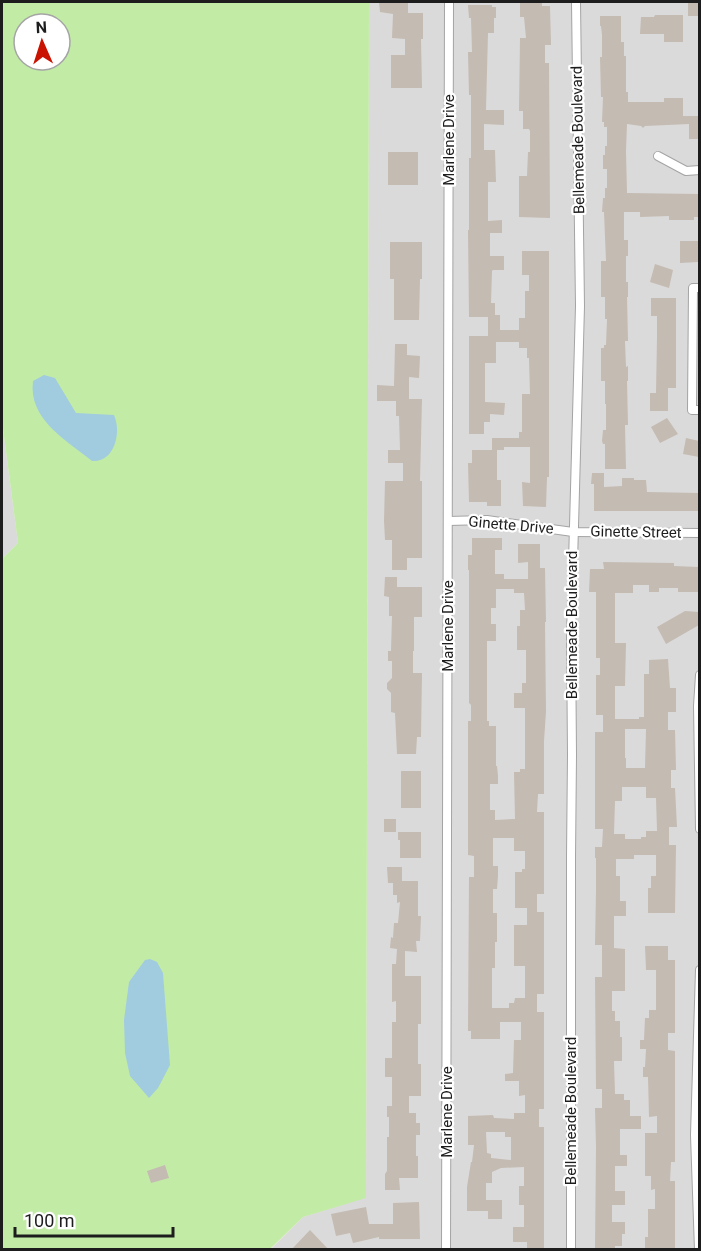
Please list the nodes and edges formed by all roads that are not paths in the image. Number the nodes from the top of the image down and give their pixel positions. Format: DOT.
graph roads {
  1 [pos="449,2"];
  2 [pos="576,2"];
  3 [pos="658,156"];
  4 [pos="699,170"];
  5 [pos="696,288"];
  6 [pos="696,410"];
  7 [pos="448,521"];
  8 [pos="573,532"];
  9 [pos="699,533"];
  10 [pos="699,675"];
  11 [pos="699,829"];
  12 [pos="699,970"];
  13 [pos="446,1250"];
  14 [pos="571,1250"];
  15 [pos="699,1250"];
  1 -- 7 [label="street, Marlene Drive"];
  2 -- 8 [label="street, Bellemeade Boulevard"];
  3 -- 4 [label="street"];
  5 -- 6 [label="street"];
  7 -- 8 [label="street, Ginette Drive"];
  7 -- 13 [label="street, Marlene Drive"];
  8 -- 9 [label="street, Ginette Street"];
  8 -- 14 [label="street, Bellemeade Boulevard"];
  10 -- 11 [label="street"];
  12 -- 15 [label="street"];
}
